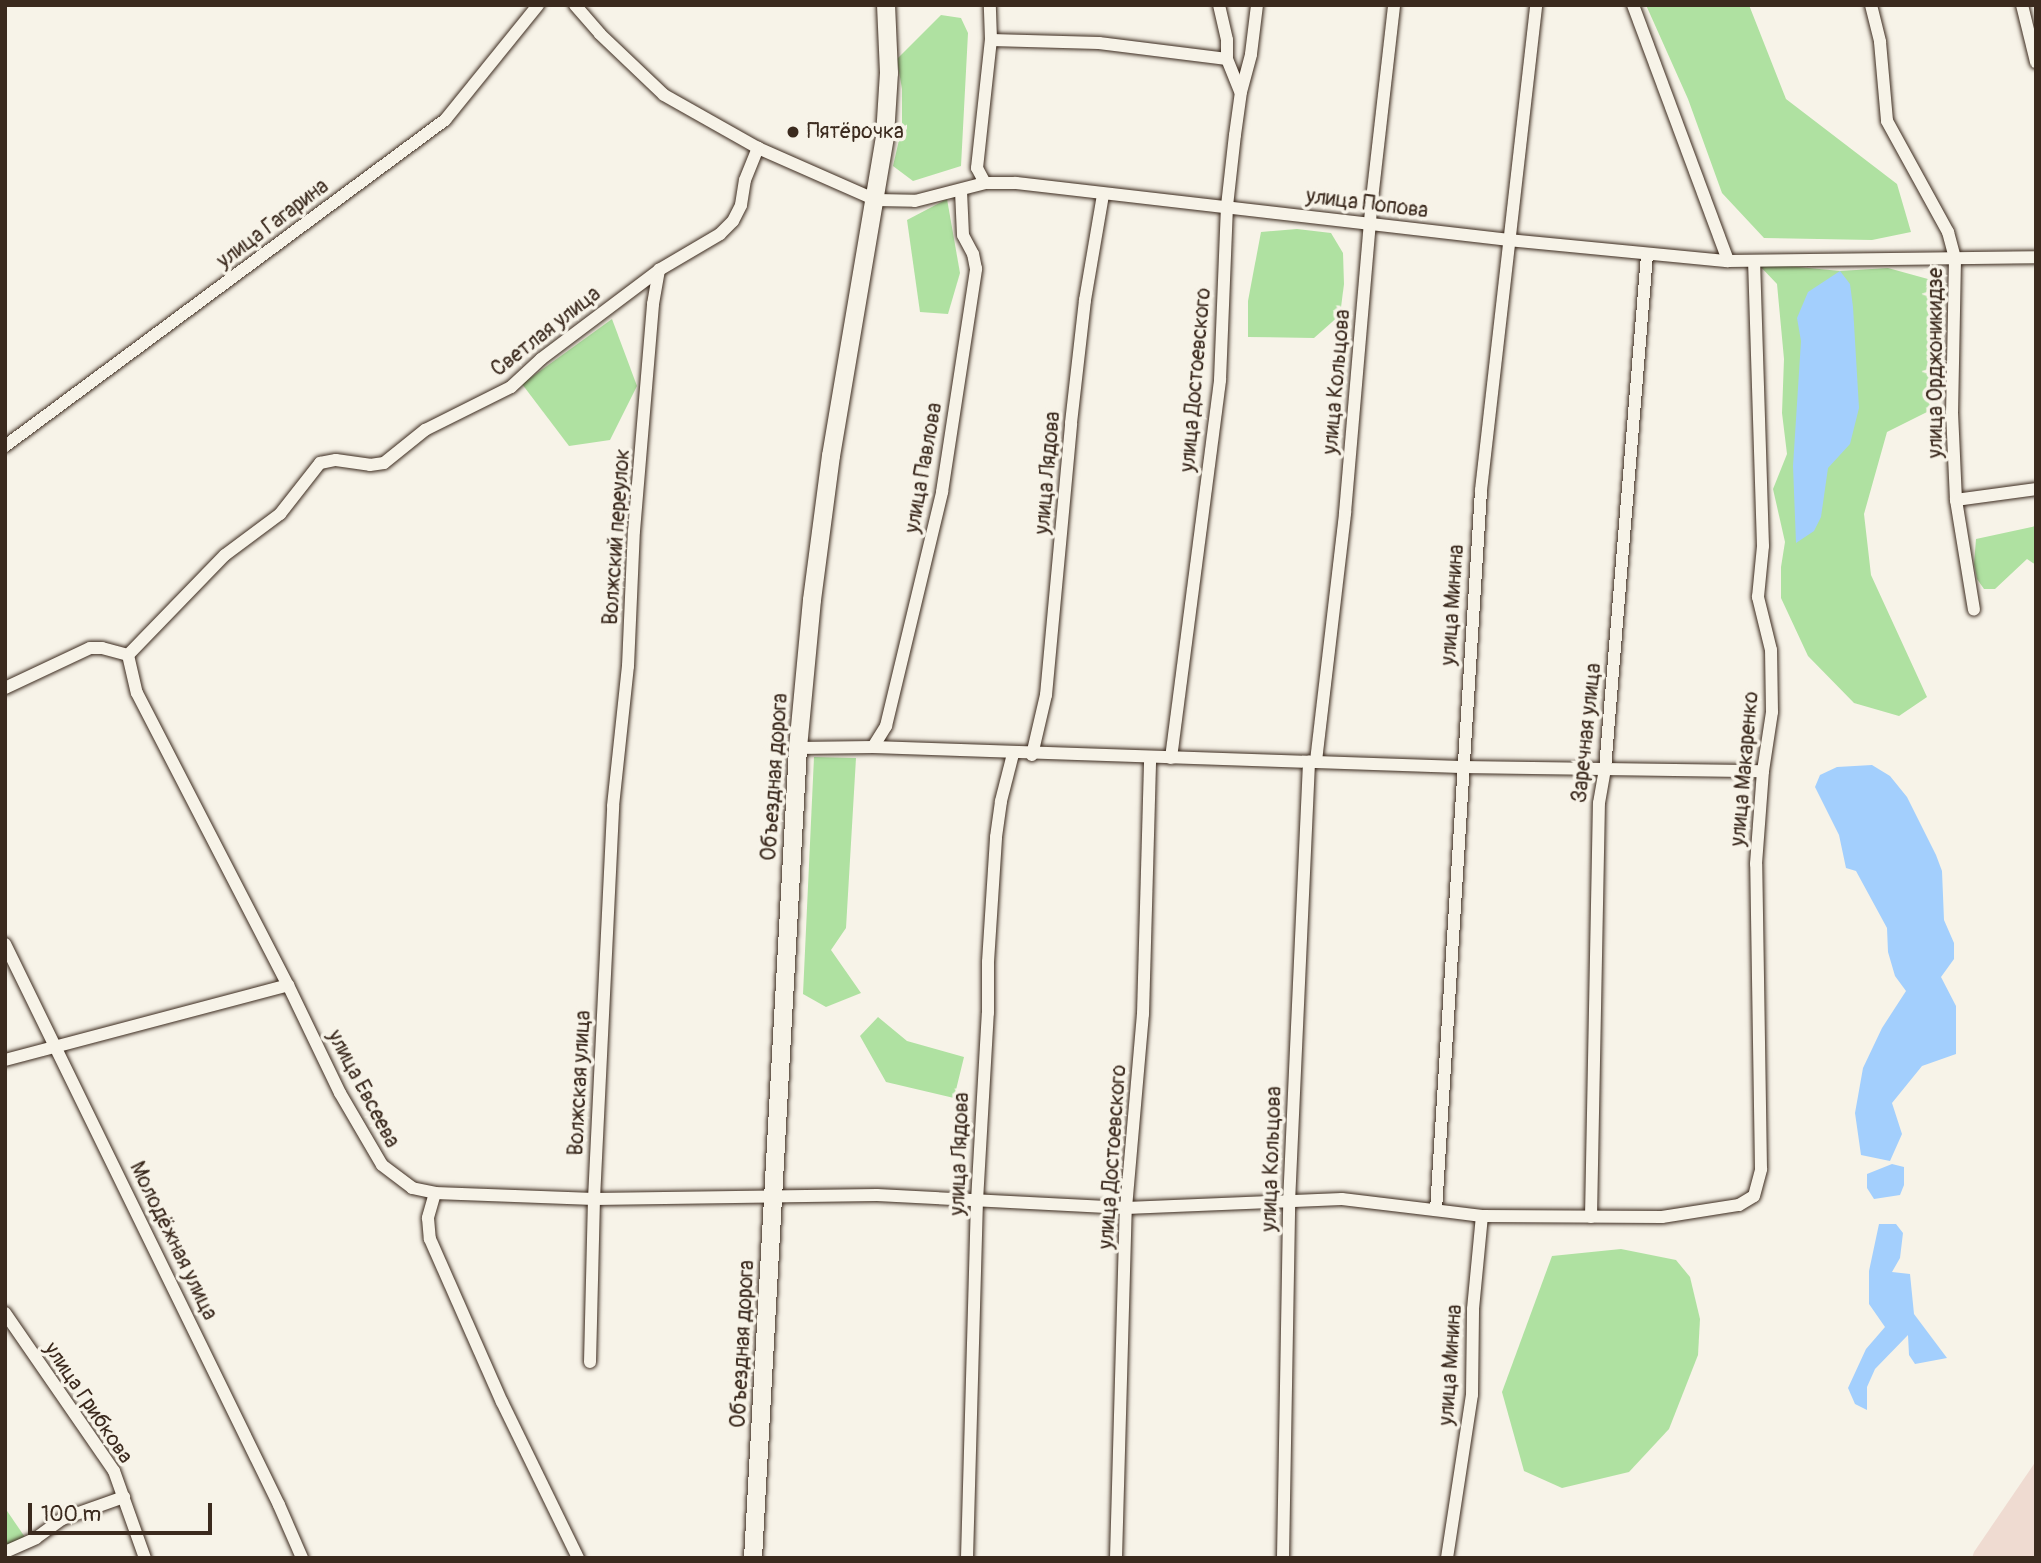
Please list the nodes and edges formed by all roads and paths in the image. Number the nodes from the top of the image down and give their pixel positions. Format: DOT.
graph roads {
  1 [pos="538,5"];
  2 [pos="575,5"];
  3 [pos="886,5"];
  4 [pos="990,5"];
  5 [pos="1219,5"];
  6 [pos="1257,5"];
  7 [pos="1394,5"];
  8 [pos="1536,5"];
  9 [pos="1633,5"];
  10 [pos="1871,5"];
  11 [pos="2022,5"];
  12 [pos="991,40"];
  13 [pos="1227,59"];
  14 [pos="2036,62"];
  15 [pos="1241,92"];
  16 [pos="758,148"];
  17 [pos="985,183"];
  18 [pos="961,191"];
  19 [pos="1103,195"];
  20 [pos="876,200"];
  21 [pos="1227,206"];
  22 [pos="1370,224"];
  23 [pos="1508,240"];
  24 [pos="1647,255"];
  25 [pos="2036,257"];
  26 [pos="1955,259"];
  27 [pos="1728,261"];
  28 [pos="1754,262"];
  29 [pos="659,270"];
  30 [pos="5,446"];
  31 [pos="2036,489"];
  32 [pos="1956,500"];
  33 [pos="1974,610"];
  34 [pos="128,655"];
  35 [pos="5,688"];
  36 [pos="873,747"];
  37 [pos="798,748"];
  38 [pos="1013,754"];
  39 [pos="1032,755"];
  40 [pos="1150,758"];
  41 [pos="1171,758"];
  42 [pos="1312,761"];
  43 [pos="1461,766"];
  44 [pos="1605,769"];
  45 [pos="1763,771"];
  46 [pos="613,806"];
  47 [pos="5,944"];
  48 [pos="288,985"];
  49 [pos="57,1045"];
  50 [pos="5,1060"];
  51 [pos="435,1193"];
  52 [pos="774,1196"];
  53 [pos="1754,1196"];
  54 [pos="594,1199"];
  55 [pos="977,1201"];
  56 [pos="1289,1203"];
  57 [pos="1126,1208"];
  58 [pos="1436,1210"];
  59 [pos="1482,1216"];
  60 [pos="1591,1217"];
  61 [pos="5,1312"];
  62 [pos="590,1362"];
  63 [pos="124,1497"];
  64 [pos="5,1552"];
  65 [pos="145,1558"];
  66 [pos="302,1558"];
  67 [pos="578,1558"];
  68 [pos="753,1558"];
  69 [pos="967,1558"];
  70 [pos="1116,1558"];
  71 [pos="1283,1558"];
  72 [pos="1447,1558"];
  1 -- 30 [label="street, улица Гагарина"];
  2 -- 16 [label="street"];
  3 -- 20 [label="main road, Объездная дорога"];
  4 -- 12 [label="street"];
  5 -- 13 [label="street"];
  6 -- 15 [label="street, улица Достоевского"];
  7 -- 22 [label="street, улица Кольцова"];
  8 -- 23 [label="street, улица Минина"];
  9 -- 27 [label="street"];
  10 -- 26 [label="street, улица Орджоникидзе"];
  11 -- 14 [label="street"];
  12 -- 13 [label="street"];
  12 -- 17 [label="street"];
  13 -- 15 [label="street"];
  15 -- 21 [label="street, улица Достоевского"];
  16 -- 20 [label="street"];
  16 -- 29 [label="street, Светлая улица"];
  17 -- 18 [label="street, улица Попова"];
  17 -- 19 [label="street, улица Попова"];
  18 -- 20 [label="street, улица Попова"];
  18 -- 36 [label="street, улица Павлова"];
  19 -- 21 [label="street, улица Попова"];
  19 -- 39 [label="street, улица Лядова"];
  20 -- 37 [label="main road, Объездная дорога"];
  21 -- 22 [label="street, улица Попова"];
  21 -- 41 [label="street, улица Достоевского"];
  22 -- 23 [label="street, улица Попова"];
  22 -- 42 [label="street, улица Кольцова"];
  23 -- 24 [label="street, улица Попова"];
  23 -- 43 [label="street, улица Минина"];
  24 -- 27 [label="street, улица Попова"];
  24 -- 44 [label="street, Заречная улица"];
  25 -- 26 [label="street, улица Попова"];
  26 -- 28 [label="street, улица Попова"];
  26 -- 32 [label="street, улица Орджоникидзе"];
  27 -- 28 [label="street, улица Попова"];
  28 -- 45 [label="street, улица Макаренко"];
  29 -- 34 [label="street, Светлая улица"];
  29 -- 46 [label="street, Волжский переулок"];
  31 -- 32 [label="street"];
  32 -- 33 [label="street, улица Орджоникидзе"];
  34 -- 35 [label="street"];
  34 -- 48 [label="street, улица Евсеева"];
  36 -- 37 [label="street"];
  36 -- 38 [label="street"];
  37 -- 52 [label="main road, Объездная дорога"];
  38 -- 39 [label="street"];
  38 -- 55 [label="street, улица Лядова"];
  39 -- 40 [label="street"];
  40 -- 41 [label="street"];
  40 -- 57 [label="street, улица Достоевского"];
  41 -- 42 [label="street"];
  42 -- 43 [label="street"];
  42 -- 56 [label="street, улица Кольцова"];
  43 -- 44 [label="street"];
  43 -- 58 [label="street, улица Минина"];
  44 -- 45 [label="street"];
  44 -- 60 [label="street, Заречная улица"];
  45 -- 53 [label="street, улица Макаренко"];
  46 -- 54 [label="street, Волжская улица"];
  47 -- 49 [label="street, Молодёжная улица"];
  48 -- 49 [label="street"];
  48 -- 51 [label="street, улица Евсеева"];
  49 -- 50 [label="street"];
  49 -- 66 [label="street, Молодёжная улица"];
  51 -- 54 [label="street, улица Евсеева"];
  51 -- 67 [label="street"];
  52 -- 54 [label="street, улица Евсеева"];
  52 -- 55 [label="street, улица Евсеева"];
  52 -- 68 [label="main road, Объездная дорога"];
  53 -- 60 [label="street, улица Евсеева"];
  54 -- 62 [label="street, Волжская улица"];
  55 -- 57 [label="street, улица Евсеева"];
  55 -- 69 [label="street, улица Лядова"];
  56 -- 57 [label="street, улица Евсеева"];
  56 -- 58 [label="street, улица Евсеева"];
  56 -- 71 [label="street, улица Кольцова"];
  57 -- 70 [label="street, улица Достоевского"];
  58 -- 59 [label="street, улица Евсеева"];
  59 -- 60 [label="street, улица Евсеева"];
  59 -- 72 [label="street, улица Минина"];
  61 -- 63 [label="street, улица Грибкова"];
  63 -- 64 [label="street"];
  63 -- 65 [label="street, улица Грибкова"];
}
